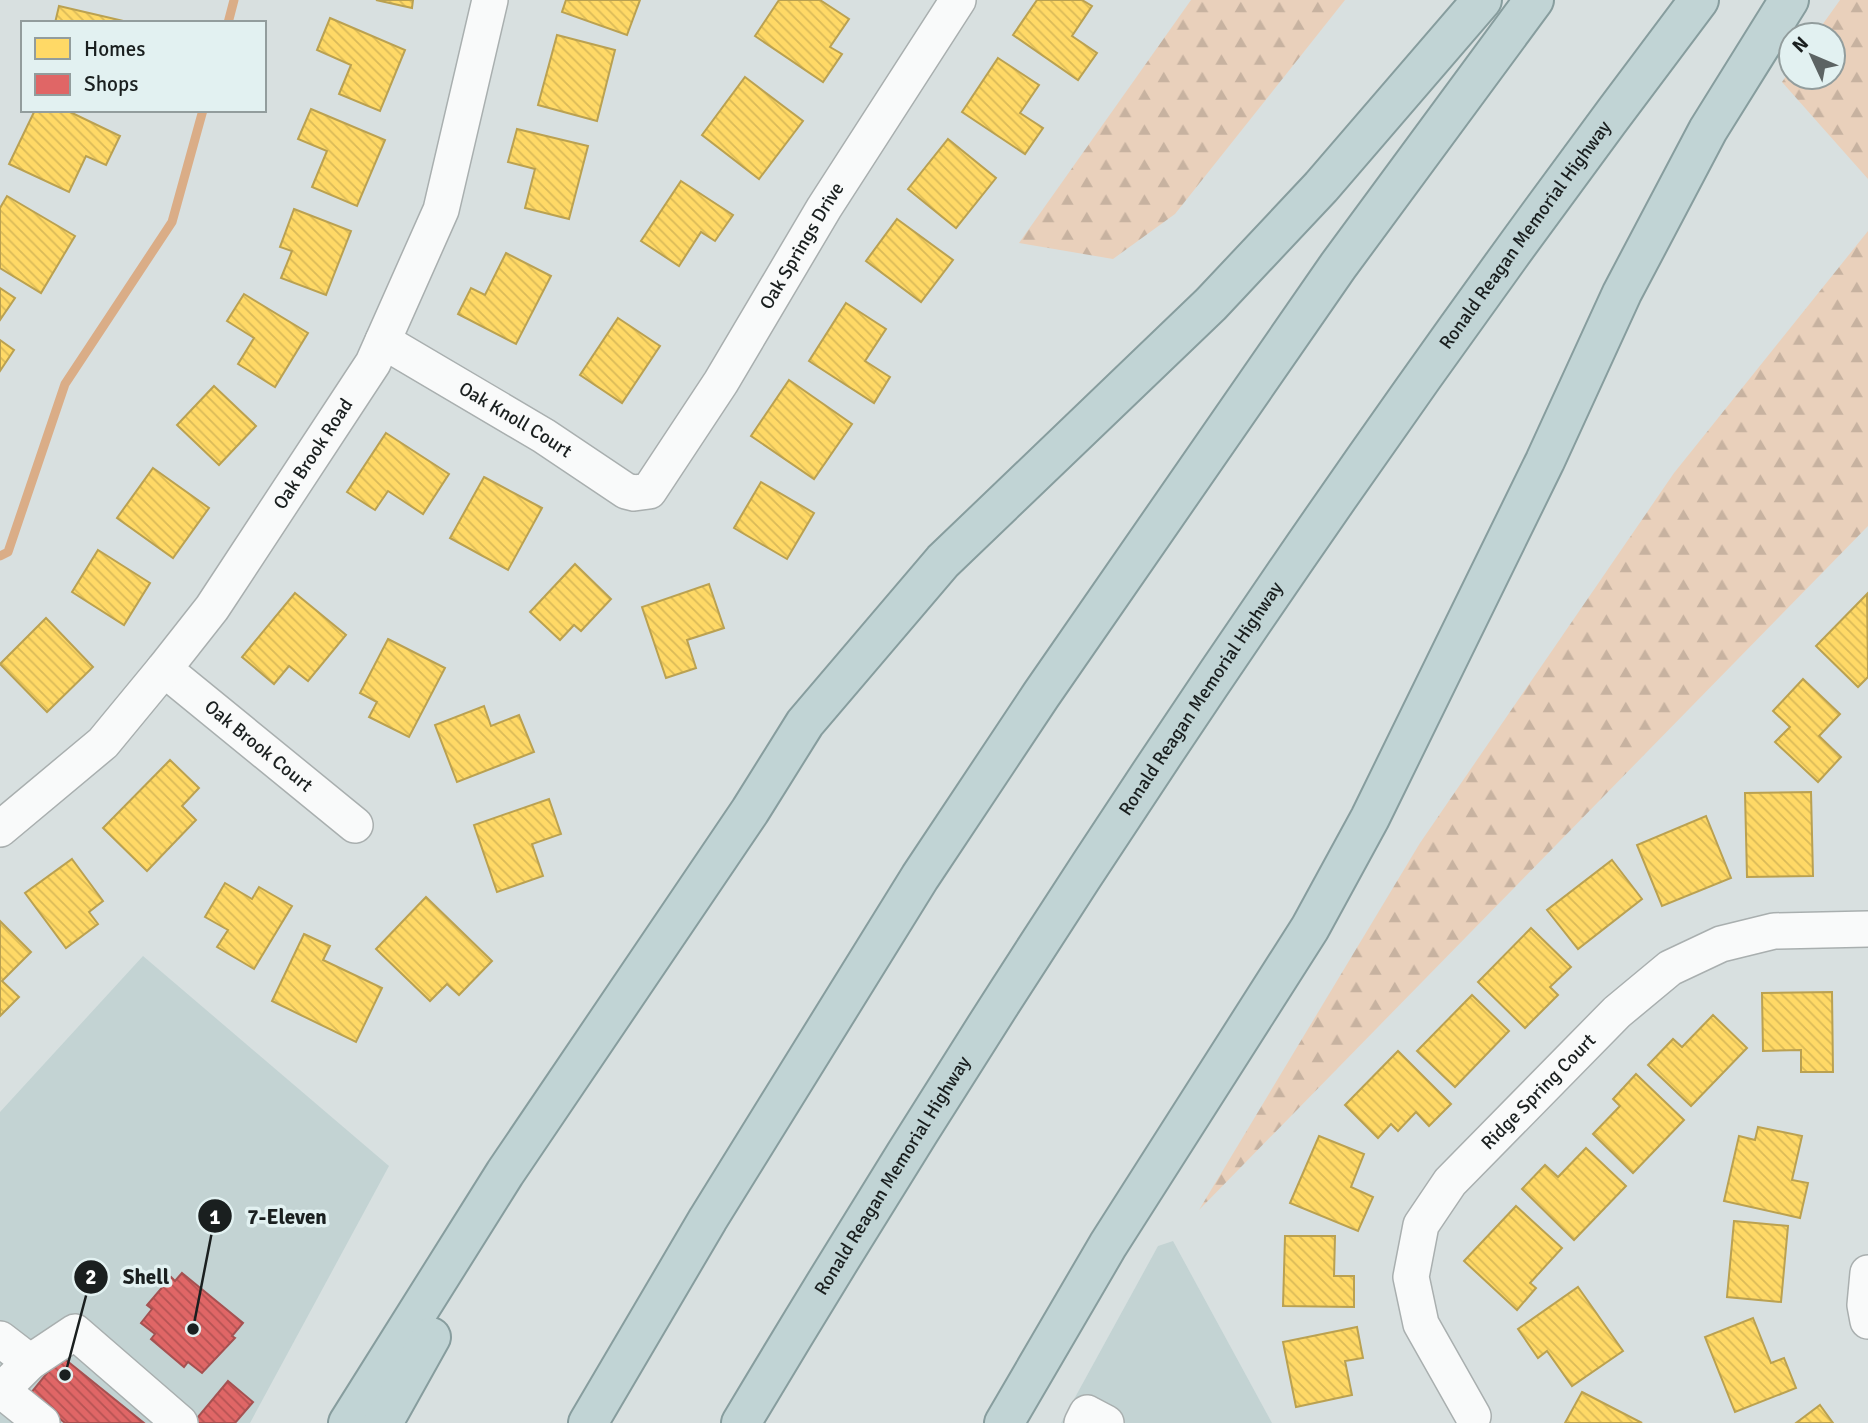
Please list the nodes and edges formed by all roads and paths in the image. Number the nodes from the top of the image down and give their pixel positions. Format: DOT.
graph roads {
  1 [pos="491,0"];
  2 [pos="958,0"];
  3 [pos="1482,0"];
  4 [pos="1534,0"];
  5 [pos="1699,0"];
  6 [pos="1789,0"];
  7 [pos="383,341"];
  8 [pos="649,491"];
  9 [pos="164,668"];
  10 [pos="355,825"];
  11 [pos="0,829"];
  12 [pos="1868,929"];
  13 [pos="505,1173"];
  14 [pos="1868,1273"];
  15 [pos="1868,1321"];
  16 [pos="0,1339"];
  17 [pos="30,1362"];
  18 [pos="1,1391"];
  19 [pos="1473,1416"];
  20 [pos="42,1423"];
  21 [pos="180,1423"];
  22 [pos="348,1423"];
  23 [pos="383,1423"];
  24 [pos="588,1423"];
  25 [pos="741,1423"];
  26 [pos="1004,1423"];
  27 [pos="1082,1423"];
  28 [pos="1106,1423"];
  1 -- 7 [label="street, Oak Brook Road"];
  2 -- 8 [label="street, Oak Springs Drive"];
  3 -- 13 [label="highway"];
  4 -- 24 [label="highway"];
  5 -- 25 [label="highway, Ronald Reagan Memorial Highway"];
  6 -- 26 [label="highway"];
  7 -- 8 [label="street, Oak Knoll Court"];
  7 -- 9 [label="street, Oak Brook Road"];
  9 -- 10 [label="street, Oak Brook Court"];
  9 -- 11 [label="street, Oak Brook Road"];
  12 -- 19 [label="street, Ridge Spring Court"];
  13 -- 22 [label="highway"];
  13 -- 23 [label="highway"];
  14 -- 15 [label="street"];
  16 -- 17 [label="street"];
  17 -- 18 [label="street"];
  17 -- 21 [label="street"];
  18 -- 20 [label="street"];
  27 -- 28 [label="street"];
}
